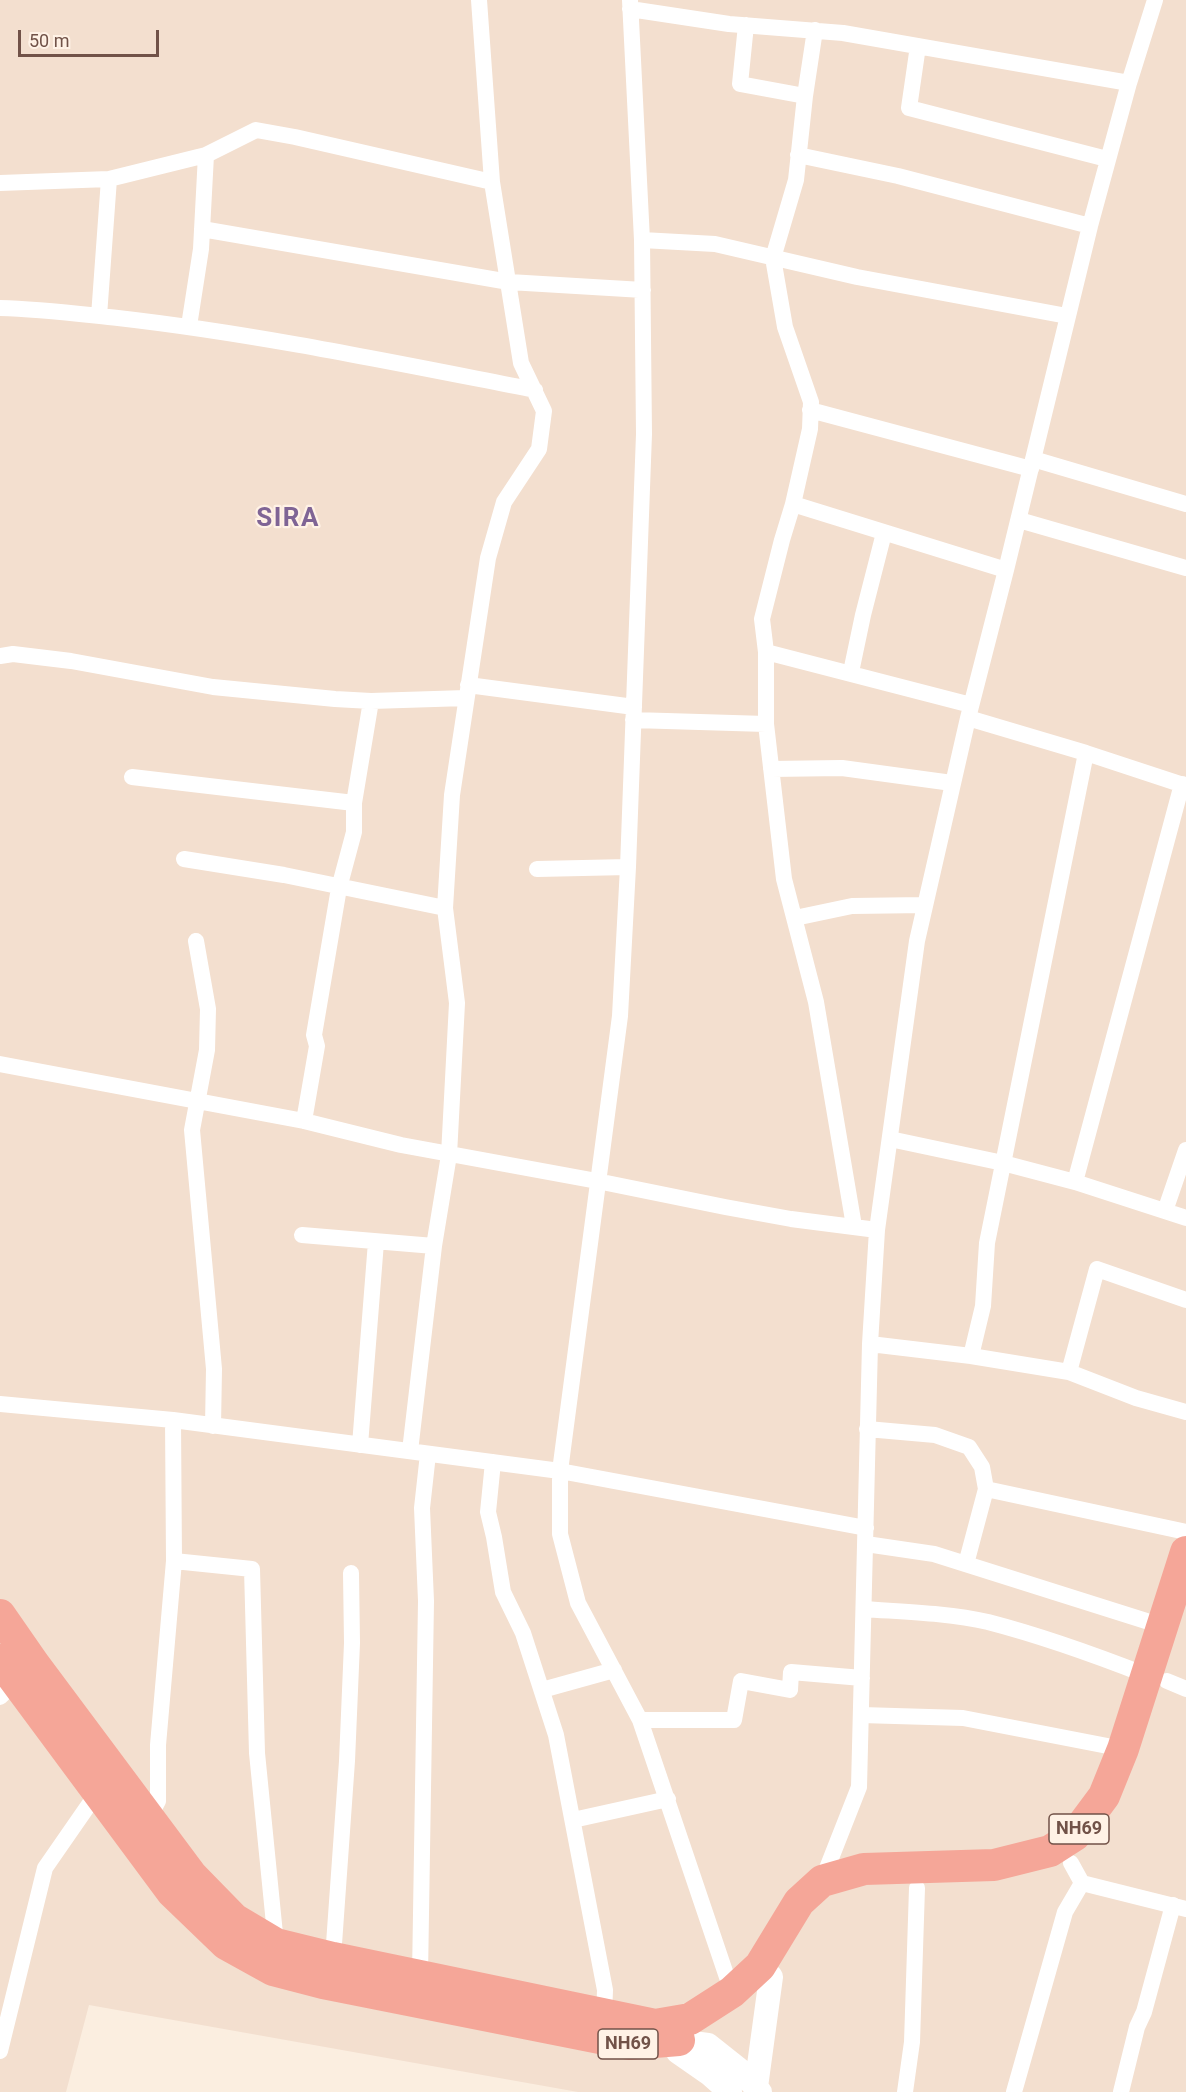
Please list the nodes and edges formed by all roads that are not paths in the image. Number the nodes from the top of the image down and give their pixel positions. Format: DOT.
graph roads {
  1 [pos="479,0"];
  2 [pos="1155,0"];
  3 [pos="630,4"];
  4 [pos="746,25"];
  5 [pos="814,30"];
  6 [pos="918,46"];
  7 [pos="1129,83"];
  8 [pos="805,96"];
  9 [pos="206,155"];
  10 [pos="798,155"];
  11 [pos="1107,159"];
  12 [pos="109,179"];
  13 [pos="492,182"];
  14 [pos="0,183"];
  15 [pos="1090,226"];
  16 [pos="202,229"];
  17 [pos="642,240"];
  18 [pos="773,258"];
  19 [pos="509,282"];
  20 [pos="643,290"];
  21 [pos="0,308"];
  22 [pos="99,316"];
  23 [pos="1067,316"];
  24 [pos="189,326"];
  25 [pos="535,390"];
  26 [pos="810,410"];
  27 [pos="1032,464"];
  28 [pos="793,504"];
  29 [pos="1186,504"];
  30 [pos="1019,520"];
  31 [pos="884,533"];
  32 [pos="1186,568"];
  33 [pos="1006,570"];
  34 [pos="766,652"];
  35 [pos="0,656"];
  36 [pos="851,672"];
  37 [pos="467,692"];
  38 [pos="371,701"];
  39 [pos="969,711"];
  40 [pos="634,713"];
  41 [pos="766,724"];
  42 [pos="1086,753"];
  43 [pos="771,769"];
  44 [pos="132,777"];
  45 [pos="952,783"];
  46 [pos="1184,785"];
  47 [pos="354,803"];
  48 [pos="184,859"];
  49 [pos="628,867"];
  50 [pos="537,869"];
  51 [pos="339,888"];
  52 [pos="925,904"];
  53 [pos="445,908"];
  54 [pos="795,918"];
  55 [pos="196,941"];
  56 [pos="2,1066"];
  57 [pos="198,1100"];
  58 [pos="304,1121"];
  59 [pos="890,1139"];
  60 [pos="1186,1150"];
  61 [pos="449,1155"];
  62 [pos="1003,1163"];
  63 [pos="597,1181"];
  64 [pos="1075,1182"];
  65 [pos="1165,1211"];
  66 [pos="1186,1218"];
  67 [pos="854,1226"];
  68 [pos="877,1230"];
  69 [pos="302,1235"];
  70 [pos="376,1242"];
  71 [pos="434,1246"];
  72 [pos="1186,1300"];
  73 [pos="870,1344"];
  74 [pos="971,1356"];
  75 [pos="1069,1372"];
  76 [pos="0,1404"];
  77 [pos="1186,1412"];
  78 [pos="173,1420"];
  79 [pos="213,1426"];
  80 [pos="867,1429"];
  81 [pos="360,1445"];
  82 [pos="410,1451"];
  83 [pos="428,1454"];
  84 [pos="493,1462"];
  85 [pos="560,1471"];
  86 [pos="986,1488"];
  87 [pos="1186,1532"];
  88 [pos="866,1536"];
  89 [pos="1186,1552"];
  90 [pos="174,1561"];
  91 [pos="966,1564"];
  92 [pos="351,1573"];
  93 [pos="864,1609"];
  94 [pos="0,1615"];
  95 [pos="1174,1623"];
  96 [pos="614,1670"];
  97 [pos="862,1678"];
  98 [pos="5,1680"];
  99 [pos="1166,1682"];
  100 [pos="542,1690"];
  101 [pos="861,1715"];
  102 [pos="640,1720"];
  103 [pos="1123,1749"];
  104 [pos="97,1793"];
  105 [pos="668,1799"];
  106 [pos="149,1818"];
  107 [pos="573,1820"];
  108 [pos="1076,1873"];
  109 [pos="822,1881"];
  110 [pos="917,1888"];
  111 [pos="1180,1907"];
  112 [pos="276,1944"];
  113 [pos="333,1958"];
  114 [pos="420,1976"];
  115 [pos="771,1977"];
  116 [pos="732,1992"];
  117 [pos="604,2015"];
  118 [pos="677,2041"];
  119 [pos="0,2051"];
  120 [pos="758,2090"];
  121 [pos="730,2092"];
  122 [pos="905,2092"];
  123 [pos="1014,2092"];
  124 [pos="1121,2092"];
  1 -- 13 [label="street"];
  2 -- 7 [label="street"];
  3 -- 4 [label="street"];
  3 -- 17 [label="street"];
  4 -- 5 [label="street"];
  4 -- 8 [label="street"];
  5 -- 6 [label="street"];
  5 -- 8 [label="street"];
  6 -- 7 [label="street"];
  6 -- 11 [label="street"];
  7 -- 11 [label="street"];
  8 -- 10 [label="street"];
  9 -- 12 [label="street"];
  9 -- 13 [label="street"];
  9 -- 16 [label="street"];
  10 -- 15 [label="street"];
  10 -- 18 [label="street"];
  11 -- 15 [label="street"];
  12 -- 14 [label="street"];
  12 -- 22 [label="street"];
  13 -- 19 [label="street"];
  15 -- 23 [label="street"];
  16 -- 19 [label="street"];
  16 -- 24 [label="street"];
  17 -- 18 [label="street"];
  17 -- 20 [label="street"];
  18 -- 23 [label="street"];
  18 -- 26 [label="street"];
  19 -- 20 [label="street"];
  19 -- 25 [label="street"];
  20 -- 40 [label="street"];
  21 -- 22 [label="street"];
  22 -- 24 [label="street"];
  23 -- 27 [label="street"];
  24 -- 25 [label="street"];
  25 -- 37 [label="street"];
  26 -- 27 [label="street"];
  26 -- 28 [label="street"];
  27 -- 29 [label="street"];
  27 -- 30 [label="street"];
  28 -- 31 [label="street"];
  28 -- 34 [label="street"];
  30 -- 32 [label="street"];
  30 -- 33 [label="street"];
  31 -- 33 [label="street"];
  31 -- 36 [label="street"];
  33 -- 39 [label="street"];
  34 -- 36 [label="street"];
  34 -- 41 [label="street"];
  35 -- 38 [label="street"];
  36 -- 39 [label="street"];
  37 -- 38 [label="street"];
  37 -- 40 [label="street"];
  37 -- 53 [label="street"];
  38 -- 47 [label="street"];
  39 -- 42 [label="street"];
  39 -- 45 [label="street"];
  40 -- 41 [label="street"];
  40 -- 49 [label="street"];
  41 -- 43 [label="street"];
  42 -- 46 [label="street"];
  42 -- 62 [label="street"];
  43 -- 45 [label="street"];
  43 -- 54 [label="street"];
  44 -- 47 [label="street"];
  45 -- 52 [label="street"];
  46 -- 64 [label="street"];
  47 -- 51 [label="street"];
  48 -- 51 [label="street"];
  49 -- 50 [label="street"];
  49 -- 63 [label="street"];
  51 -- 53 [label="street"];
  51 -- 58 [label="street"];
  52 -- 54 [label="street"];
  52 -- 59 [label="street"];
  53 -- 61 [label="street"];
  54 -- 67 [label="street"];
  55 -- 57 [label="street"];
  56 -- 57 [label="street"];
  57 -- 58 [label="street"];
  57 -- 79 [label="street"];
  58 -- 61 [label="street"];
  59 -- 62 [label="street"];
  59 -- 68 [label="street"];
  60 -- 65 [label="street"];
  61 -- 63 [label="street"];
  61 -- 71 [label="street"];
  62 -- 64 [label="street"];
  62 -- 74 [label="street"];
  63 -- 67 [label="street"];
  63 -- 85 [label="street"];
  64 -- 65 [label="street"];
  65 -- 66 [label="street"];
  67 -- 68 [label="street"];
  68 -- 73 [label="street"];
  69 -- 70 [label="street"];
  70 -- 71 [label="street"];
  70 -- 81 [label="street"];
  71 -- 82 [label="street"];
  72 -- 75 [label="street"];
  73 -- 74 [label="street"];
  73 -- 80 [label="street"];
  74 -- 75 [label="street"];
  75 -- 77 [label="street"];
  76 -- 78 [label="street"];
  78 -- 79 [label="street"];
  78 -- 90 [label="street"];
  79 -- 81 [label="street"];
  80 -- 86 [label="street"];
  80 -- 88 [label="street"];
  81 -- 82 [label="street"];
  82 -- 83 [label="street"];
  83 -- 84 [label="street"];
  83 -- 114 [label="street"];
  84 -- 85 [label="street"];
  84 -- 100 [label="street"];
  85 -- 88 [label="street"];
  85 -- 96 [label="street"];
  86 -- 87 [label="street"];
  86 -- 91 [label="street"];
  88 -- 91 [label="street"];
  88 -- 93 [label="street"];
  89 -- 95 [label="highway, NH69"];
  90 -- 106 [label="street"];
  90 -- 112 [label="street"];
  91 -- 95 [label="street"];
  92 -- 113 [label="street"];
  93 -- 97 [label="street"];
  93 -- 99 [label="street"];
  94 -- 106 [label="highway, NH69"];
  95 -- 99 [label="highway, NH69"];
  96 -- 100 [label="street"];
  96 -- 102 [label="street"];
  97 -- 101 [label="street"];
  97 -- 102 [label="street"];
  98 -- 104 [label="highway, NH69"];
  99 -- 103 [label="highway, NH69"];
  99 -- 108 [label="highway, NH69"];
  100 -- 107 [label="street"];
  101 -- 103 [label="street"];
  101 -- 109 [label="street"];
  102 -- 105 [label="street"];
  103 -- 109 [label="highway, NH69"];
  104 -- 118 [label="highway, NH69"];
  104 -- 119 [label="street"];
  105 -- 107 [label="street"];
  105 -- 116 [label="street"];
  106 -- 112 [label="highway, NH69"];
  107 -- 117 [label="street"];
  108 -- 110 [label="highway, NH69"];
  108 -- 111 [label="street"];
  108 -- 123 [label="street"];
  109 -- 116 [label="highway, NH69"];
  110 -- 115 [label="highway, NH69"];
  110 -- 122 [label="street"];
  111 -- 124 [label="street"];
  112 -- 113 [label="highway, NH69"];
  113 -- 114 [label="highway, NH69"];
  114 -- 117 [label="highway, NH69"];
  115 -- 118 [label="highway, NH69"];
  115 -- 120 [label="main road"];
  116 -- 117 [label="highway, NH69"];
  118 -- 120 [label="main road"];
  118 -- 121 [label="main road"];
}
